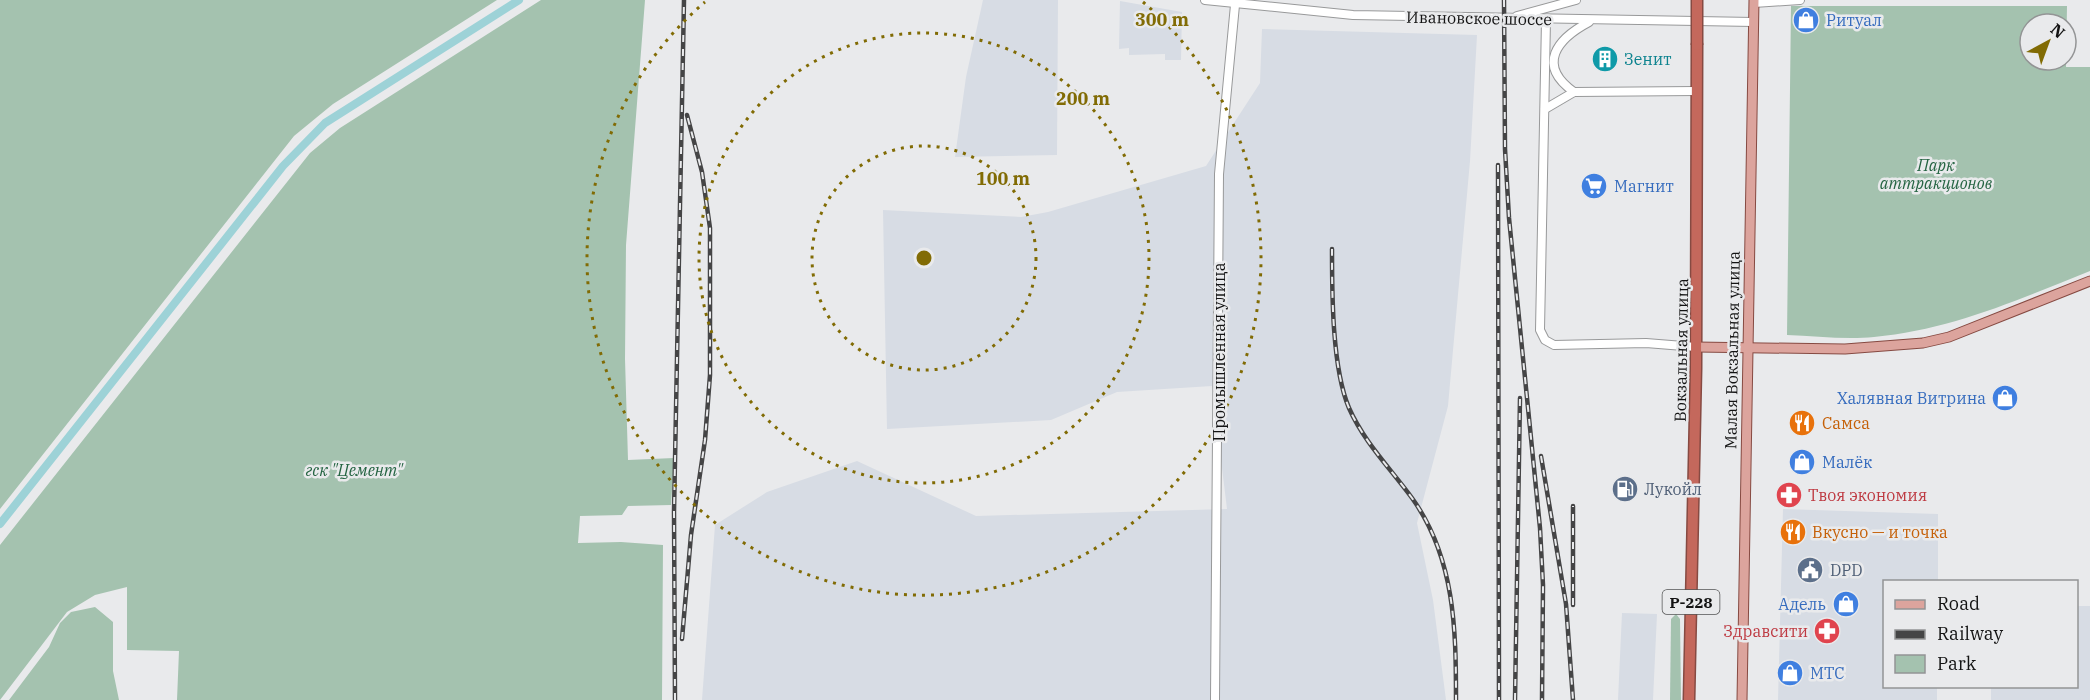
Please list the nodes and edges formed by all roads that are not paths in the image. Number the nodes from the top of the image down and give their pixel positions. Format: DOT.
graph roads {
  1 [pos="1205,0"];
  2 [pos="1576,0"];
  3 [pos="1696,0"];
  4 [pos="1800,0"];
  5 [pos="1754,2"];
  6 [pos="1235,5"];
  7 [pos="1509,19"];
  8 [pos="1546,20"];
  9 [pos="1592,20"];
  10 [pos="1754,22"];
  11 [pos="1696,91"];
  12 [pos="1574,92"];
  13 [pos="1545,109"];
  14 [pos="2090,281"];
  15 [pos="1696,347"];
  16 [pos="1746,348"];
  17 [pos="1215,700"];
  18 [pos="1689,700"];
  19 [pos="1742,700"];
  1 -- 6 [label="street, Ивановское шоссе"];
  2 -- 7 [label="street"];
  3 -- 11 [label="highway, Вокзальная улица / Р-228, bridge"];
  4 -- 5 [label="street"];
  5 -- 10 [label="main road, Малая Вокзальная улица"];
  6 -- 7 [label="street, Ивановское шоссе"];
  6 -- 17 [label="street, Промышленная улица"];
  7 -- 8 [label="street, Ивановское шоссе"];
  8 -- 9 [label="street, Ивановское шоссе"];
  8 -- 13 [label="street"];
  9 -- 10 [label="street, Ивановское шоссе"];
  9 -- 12 [label="street"];
  10 -- 16 [label="main road, Малая Вокзальная улица"];
  11 -- 12 [label="street"];
  11 -- 15 [label="highway, Вокзальная улица / Р-228"];
  12 -- 13 [label="street"];
  13 -- 15 [label="street"];
  14 -- 16 [label="main road"];
  15 -- 16 [label="main road"];
  15 -- 18 [label="highway, Вокзальная улица / Р-228"];
  16 -- 19 [label="main road, Малая Вокзальная улица"];
}
